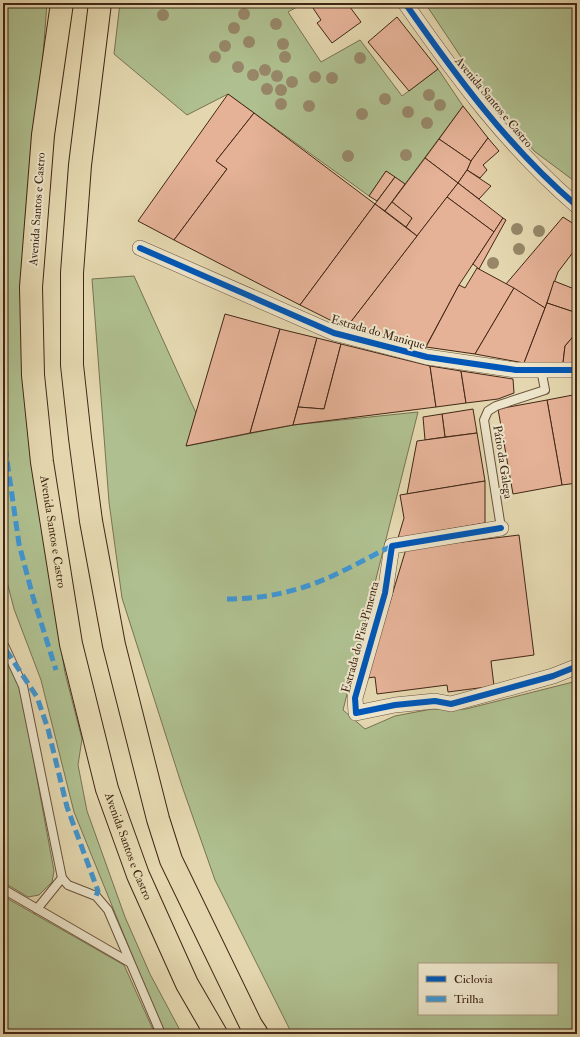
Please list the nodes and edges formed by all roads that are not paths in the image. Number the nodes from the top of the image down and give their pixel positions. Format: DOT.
graph roads {
  1 [pos="62,3"];
  2 [pos="100,3"];
  3 [pos="405,3"];
  4 [pos="577,206"];
  5 [pos="140,248"];
  6 [pos="541,369"];
  7 [pos="577,370"];
  8 [pos="502,528"];
  9 [pos="3,643"];
  10 [pos="577,667"];
  11 [pos="62,878"];
  12 [pos="3,889"];
  13 [pos="37,909"];
  14 [pos="129,962"];
  15 [pos="161,1034"];
  16 [pos="216,1034"];
  17 [pos="257,1034"];
  1 -- 16 [label="main road, Avenida Santos e Castro"];
  2 -- 17 [label="main road"];
  3 -- 4 [label="street, Avenida Santos e Castro"];
  5 -- 6 [label="street, Estrada do Manique"];
  6 -- 7 [label="street, Estrada do Manique"];
  6 -- 8 [label="lane, Pátio da Galega"];
  8 -- 10 [label="street, Estrada do Pisa Pimenta"];
  9 -- 11 [label="lane"];
  11 -- 13 [label="lane"];
  11 -- 14 [label="lane"];
  12 -- 13 [label="lane"];
  13 -- 14 [label="lane"];
  14 -- 15 [label="lane"];
}
